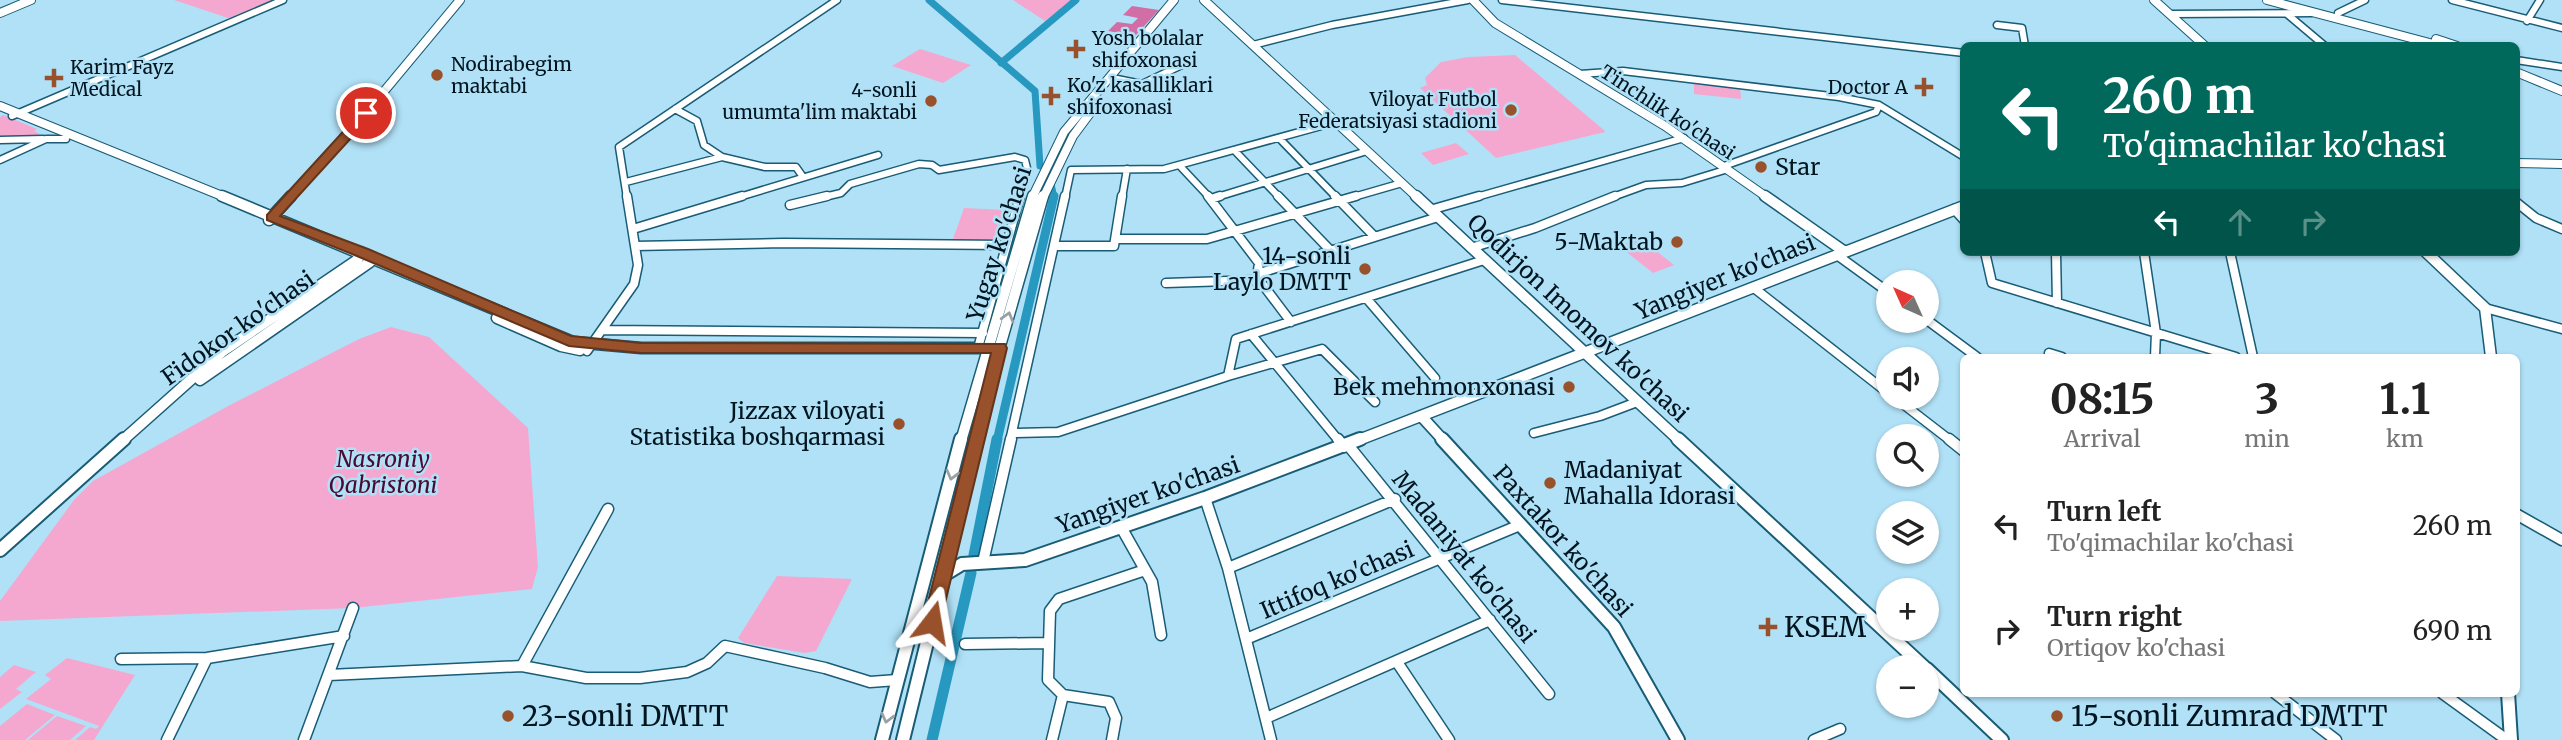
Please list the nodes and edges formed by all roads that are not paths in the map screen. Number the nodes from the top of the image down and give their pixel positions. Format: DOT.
graph roads {
  1 [pos="15,0"];
  2 [pos="31,0"];
  3 [pos="284,0"];
  4 [pos="460,0"];
  5 [pos="837,0"];
  6 [pos="1174,0"];
  7 [pos="1183,0"];
  8 [pos="1204,0"];
  9 [pos="1471,0"];
  10 [pos="1502,0"];
  11 [pos="2154,0"];
  12 [pos="2267,0"];
  13 [pos="2287,0"];
  14 [pos="2365,0"];
  15 [pos="2452,0"];
  16 [pos="2540,0"];
  17 [pos="2354,1"];
  18 [pos="0,6"];
  19 [pos="0,13"];
  20 [pos="2319,13"];
  21 [pos="2338,13"];
  22 [pos="2171,14"];
  23 [pos="2287,14"];
  24 [pos="2527,21"];
  25 [pos="1997,25"];
  26 [pos="2562,28"];
  27 [pos="2024,42"];
  28 [pos="2201,42"];
  29 [pos="2320,42"];
  30 [pos="2426,42"];
  31 [pos="2443,42"];
  32 [pos="1253,45"];
  33 [pos="1960,52"];
  34 [pos="2520,61"];
  35 [pos="1186,63"];
  36 [pos="2562,67"];
  37 [pos="2523,72"];
  38 [pos="1580,74"];
  39 [pos="1117,79"];
  40 [pos="2562,85"];
  41 [pos="2562,91"];
  42 [pos="1879,105"];
  43 [pos="0,106"];
  44 [pos="675,108"];
  45 [pos="0,111"];
  46 [pos="14,114"];
  47 [pos="1335,122"];
  48 [pos="58,136"];
  49 [pos="1279,138"];
  50 [pos="1684,138"];
  51 [pos="0,140"];
  52 [pos="1367,151"];
  53 [pos="1235,152"];
  54 [pos="878,155"];
  55 [pos="1960,155"];
  56 [pos="722,157"];
  57 [pos="0,160"];
  58 [pos="2520,163"];
  59 [pos="2562,164"];
  60 [pos="1180,166"];
  61 [pos="1726,168"];
  62 [pos="1127,169"];
  63 [pos="1309,169"];
  64 [pos="803,177"];
  65 [pos="626,182"];
  66 [pos="1266,182"];
  67 [pos="1402,183"];
  68 [pos="1211,199"];
  69 [pos="1340,201"];
  70 [pos="790,205"];
  71 [pos="2520,205"];
  72 [pos="1959,208"];
  73 [pos="1434,213"];
  74 [pos="1298,214"];
  75 [pos="269,220"];
  76 [pos="633,229"];
  77 [pos="2562,229"];
  78 [pos="1234,233"];
  79 [pos="1374,236"];
  80 [pos="1116,239"];
  81 [pos="1006,245"];
  82 [pos="635,246"];
  83 [pos="1055,246"];
  84 [pos="1471,248"];
  85 [pos="1331,251"];
  86 [pos="1841,254"];
  87 [pos="1986,256"];
  88 [pos="2056,256"];
  89 [pos="2145,256"];
  90 [pos="2231,256"];
  91 [pos="2430,256"];
  92 [pos="365,257"];
  93 [pos="1484,260"];
  94 [pos="1258,277"];
  95 [pos="1876,282"];
  96 [pos="1166,283"];
  97 [pos="1754,288"];
  98 [pos="1367,299"];
  99 [pos="2057,303"];
  100 [pos="2486,308"];
  101 [pos="1291,322"];
  102 [pos="1939,329"];
  103 [pos="2562,329"];
  104 [pos="602,330"];
  105 [pos="983,333"];
  106 [pos="2156,333"];
  107 [pos="1251,334"];
  108 [pos="589,348"];
  109 [pos="984,350"];
  110 [pos="999,351"];
  111 [pos="2049,353"];
  112 [pos="1587,354"];
  113 [pos="1974,354"];
  114 [pos="2052,354"];
  115 [pos="2155,354"];
  116 [pos="2226,354"];
  117 [pos="2252,354"];
  118 [pos="2491,354"];
  119 [pos="1274,362"];
  120 [pos="1228,376"];
  121 [pos="1435,377"];
  122 [pos="1876,384"];
  123 [pos="1376,402"];
  124 [pos="1637,402"];
  125 [pos="1911,410"];
  126 [pos="1423,418"];
  127 [pos="1013,433"];
  128 [pos="1534,433"];
  129 [pos="1346,446"];
  130 [pos="1960,448"];
  131 [pos="1205,498"];
  132 [pos="1395,499"];
  133 [pos="608,509"];
  134 [pos="2520,515"];
  135 [pos="1520,525"];
  136 [pos="1121,527"];
  137 [pos="2562,540"];
  138 [pos="0,550"];
  139 [pos="950,552"];
  140 [pos="1441,558"];
  141 [pos="983,562"];
  142 [pos="961,564"];
  143 [pos="1228,568"];
  144 [pos="1145,570"];
  145 [pos="944,575"];
  146 [pos="353,608"];
  147 [pos="1490,621"];
  148 [pos="1161,635"];
  149 [pos="344,636"];
  150 [pos="1247,639"];
  151 [pos="1049,643"];
  152 [pos="965,644"];
  153 [pos="1911,655"];
  154 [pos="207,658"];
  155 [pos="121,660"];
  156 [pos="1397,662"];
  157 [pos="522,666"];
  158 [pos="329,675"];
  159 [pos="897,680"];
  160 [pos="1939,681"];
  161 [pos="1549,694"];
  162 [pos="1063,695"];
  163 [pos="2280,697"];
  164 [pos="2448,697"];
  165 [pos="2508,697"];
  166 [pos="1266,718"];
  167 [pos="1840,729"];
  168 [pos="167,740"];
  169 [pos="304,740"];
  170 [pos="882,740"];
  171 [pos="903,740"];
  172 [pos="1052,740"];
  173 [pos="1112,740"];
  174 [pos="1271,740"];
  175 [pos="1449,740"];
  176 [pos="1678,740"];
  177 [pos="1814,740"];
  178 [pos="2002,740"];
  179 [pos="2336,740"];
  180 [pos="2509,740"];
  1 -- 18 [label="main road"];
  2 -- 19 [label="main road"];
  3 -- 46 [label="street"];
  4 -- 75 [label="main road"];
  5 -- 44 [label="street"];
  6 -- 109 [label="main road, Yugay ko'chasi"];
  7 -- 39 [label="main road, Yugay ko'chasi"];
  8 -- 32 [label="main road, Qodirjon Imomov ko'chasi"];
  9 -- 32 [label="street"];
  9 -- 38 [label="main road, Tinchlik ko'chasi"];
  10 -- 33 [label="street"];
  11 -- 22 [label="main road"];
  12 -- 20 [label="main road"];
  13 -- 21 [label="main road"];
  14 -- 17 [label="street"];
  15 -- 24 [label="street"];
  16 -- 24 [label="street"];
  17 -- 21 [label="street"];
  20 -- 23 [label="street"];
  20 -- 30 [label="main road"];
  21 -- 31 [label="main road"];
  22 -- 23 [label="street"];
  22 -- 28 [label="main road"];
  23 -- 29 [label="street"];
  24 -- 26 [label="street"];
  25 -- 27 [label="street"];
  32 -- 47 [label="main road, Qodirjon Imomov ko'chasi"];
  34 -- 36 [label="street"];
  35 -- 39 [label="street"];
  37 -- 40 [label="main road"];
  37 -- 41 [label="main road"];
  38 -- 42 [label="street"];
  38 -- 50 [label="main road, Tinchlik ko'chasi"];
  110 -- 39 [label="main road, Yugay ko'chasi, one-way"];
  42 -- 55 [label="street"];
  42 -- 61 [label="street"];
  43 -- 46 [label="main road"];
  44 -- 56 [label="street"];
  44 -- 65 [label="street"];
  45 -- 46 [label="main road"];
  46 -- 48 [label="main road"];
  47 -- 49 [label="street"];
  47 -- 52 [label="main road, Qodirjon Imomov ko'chasi"];
  48 -- 51 [label="street"];
  48 -- 57 [label="street"];
  48 -- 75 [label="main road"];
  49 -- 53 [label="street"];
  49 -- 63 [label="street"];
  50 -- 61 [label="main road, Tinchlik ko'chasi"];
  50 -- 73 [label="street"];
  52 -- 63 [label="street"];
  52 -- 67 [label="main road, Qodirjon Imomov ko'chasi"];
  53 -- 60 [label="street"];
  53 -- 66 [label="street"];
  54 -- 64 [label="street"];
  56 -- 64 [label="street"];
  56 -- 65 [label="street"];
  58 -- 59 [label="main road"];
  60 -- 62 [label="street"];
  60 -- 68 [label="street"];
  61 -- 84 [label="street"];
  61 -- 86 [label="main road, Tinchlik ko'chasi"];
  62 -- 80 [label="street"];
  62 -- 83 [label="street, Yugay ko'chasi"];
  63 -- 66 [label="street"];
  63 -- 69 [label="street"];
  64 -- 76 [label="street"];
  65 -- 76 [label="street"];
  66 -- 68 [label="street"];
  66 -- 74 [label="street"];
  67 -- 69 [label="street"];
  67 -- 73 [label="main road, Qodirjon Imomov ko'chasi"];
  68 -- 78 [label="street"];
  69 -- 74 [label="street"];
  69 -- 79 [label="street"];
  70 -- 81 [label="street"];
  71 -- 77 [label="street"];
  72 -- 86 [label="main road, Yangiyer ko'chasi"];
  73 -- 79 [label="street"];
  73 -- 84 [label="main road, Qodirjon Imomov ko'chasi"];
  74 -- 78 [label="street"];
  74 -- 85 [label="street"];
  75 -- 92 [label="main road"];
  76 -- 82 [label="street"];
  78 -- 80 [label="street"];
  78 -- 94 [label="street"];
  79 -- 85 [label="street"];
  80 -- 83 [label="street"];
  81 -- 82 [label="street"];
  81 -- 105 [label="street"];
  82 -- 104 [label="street"];
  83 -- 127 [label="street, Yugay ko'chasi"];
  84 -- 93 [label="main road, Qodirjon Imomov ko'chasi"];
  85 -- 94 [label="street"];
  86 -- 95 [label="street"];
  86 -- 97 [label="main road, Yangiyer ko'chasi"];
  87 -- 99 [label="street"];
  88 -- 99 [label="street"];
  89 -- 106 [label="street"];
  90 -- 117 [label="street"];
  91 -- 100 [label="main road"];
  92 -- 108 [label="main road"];
  92 -- 138 [label="main road, Fidokor ko'chasi"];
  93 -- 98 [label="street"];
  93 -- 112 [label="main road, Qodirjon Imomov ko'chasi"];
  94 -- 96 [label="street"];
  94 -- 101 [label="street"];
  97 -- 112 [label="main road, Yangiyer ko'chasi"];
  97 -- 122 [label="street"];
  98 -- 101 [label="street"];
  98 -- 121 [label="street"];
  99 -- 106 [label="street"];
  100 -- 103 [label="street"];
  100 -- 118 [label="main road"];
  101 -- 107 [label="street"];
  102 -- 113 [label="street"];
  104 -- 105 [label="street"];
  104 -- 108 [label="street"];
  105 -- 109 [label="street"];
  106 -- 115 [label="street"];
  106 -- 116 [label="street"];
  107 -- 119 [label="street"];
  107 -- 120 [label="street"];
  108 -- 109 [label="main road"];
  109 -- 110 [label="main road"];
  109 -- 159 [label="main road, Yugay ko'chasi, one-way"];
  110 -- 139 [label="main road, Yugay ko'chasi"];
  111 -- 114 [label="street"];
  112 -- 124 [label="main road, Qodirjon Imomov ko'chasi"];
  112 -- 126 [label="main road, Yangiyer ko'chasi"];
  119 -- 120 [label="street"];
  119 -- 123 [label="street"];
  119 -- 129 [label="street"];
  120 -- 127 [label="street"];
  124 -- 128 [label="street"];
  124 -- 153 [label="main road, Qodirjon Imomov ko'chasi"];
  125 -- 130 [label="street"];
  126 -- 129 [label="main road, Yangiyer ko'chasi"];
  126 -- 135 [label="main road, Paxtakor ko'chasi"];
  127 -- 141 [label="street, Yugay ko'chasi"];
  129 -- 131 [label="main road, Yangiyer ko'chasi"];
  129 -- 132 [label="street, Madaniyat ko'chasi"];
  131 -- 136 [label="main road, Yangiyer ko'chasi"];
  131 -- 143 [label="street"];
  132 -- 140 [label="street, Madaniyat ko'chasi"];
  132 -- 143 [label="street"];
  133 -- 157 [label="street"];
  134 -- 137 [label="street"];
  135 -- 140 [label="street, Ittifoq ko'chasi"];
  135 -- 176 [label="main road, Paxtakor ko'chasi"];
  136 -- 141 [label="main road, Yangiyer ko'chasi"];
  136 -- 144 [label="street"];
  139 -- 142 [label="main road"];
  139 -- 145 [label="main road, Yugay ko'chasi"];
  140 -- 147 [label="street, Madaniyat ko'chasi"];
  140 -- 150 [label="street, Ittifoq ko'chasi"];
  141 -- 142 [label="main road, Yangiyer ko'chasi"];
  142 -- 145 [label="main road"];
  143 -- 150 [label="street"];
  144 -- 148 [label="street"];
  144 -- 151 [label="street"];
  145 -- 171 [label="main road, Yugay ko'chasi"];
  146 -- 149 [label="street"];
  147 -- 156 [label="street"];
  147 -- 161 [label="street, Madaniyat ko'chasi"];
  149 -- 154 [label="street"];
  149 -- 158 [label="street"];
  150 -- 166 [label="street"];
  151 -- 152 [label="street"];
  151 -- 162 [label="street"];
  154 -- 155 [label="street"];
  154 -- 168 [label="street"];
  156 -- 166 [label="street"];
  156 -- 175 [label="street"];
  157 -- 158 [label="street"];
  157 -- 159 [label="street"];
  158 -- 169 [label="street"];
  159 -- 170 [label="main road, Yugay ko'chasi, one-way"];
  160 -- 178 [label="main road, Qodirjon Imomov ko'chasi"];
  162 -- 172 [label="street"];
  162 -- 173 [label="street"];
  163 -- 179 [label="street"];
  164 -- 180 [label="street"];
  165 -- 180 [label="main road"];
  166 -- 174 [label="street"];
  167 -- 177 [label="street"];
}
